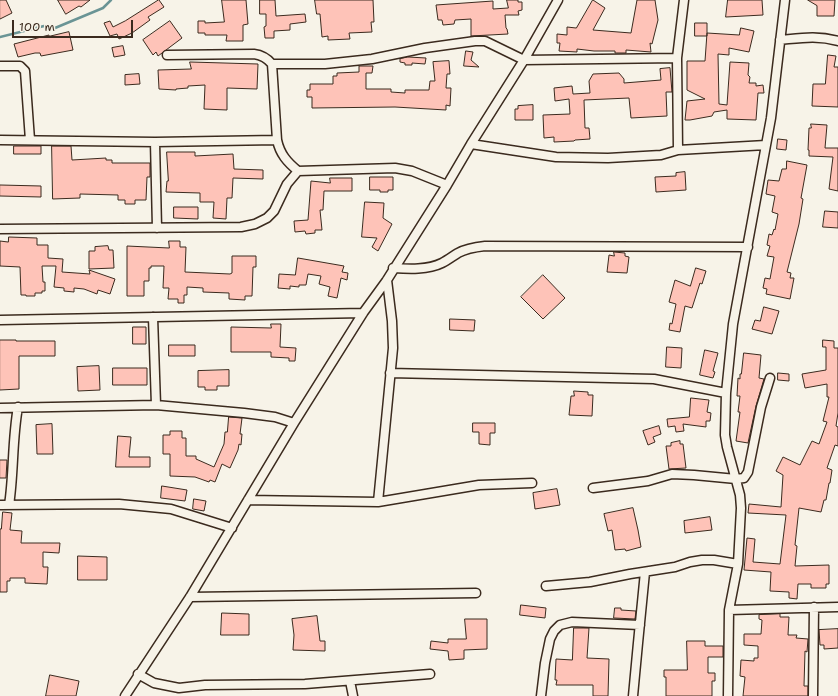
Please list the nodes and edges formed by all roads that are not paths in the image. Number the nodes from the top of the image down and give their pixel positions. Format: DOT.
graph roads {
  1 [pos="558,0"];
  2 [pos="684,0"];
  3 [pos="785,0"];
  4 [pos="780,40"];
  5 [pos="838,41"];
  6 [pos="167,55"];
  7 [pos="677,58"];
  8 [pos="524,60"];
  9 [pos="272,64"];
  10 [pos="0,66"];
  11 [pos="0,140"];
  12 [pos="30,140"];
  13 [pos="276,140"];
  14 [pos="155,142"];
  15 [pos="471,144"];
  16 [pos="766,145"];
  17 [pos="678,150"];
  18 [pos="298,171"];
  19 [pos="447,185"];
  20 [pos="157,228"];
  21 [pos="0,229"];
  22 [pos="748,247"];
  23 [pos="393,268"];
  24 [pos="387,280"];
  25 [pos="363,313"];
  26 [pos="153,317"];
  27 [pos="0,320"];
  28 [pos="390,373"];
  29 [pos="770,378"];
  30 [pos="726,393"];
  31 [pos="156,405"];
  32 [pos="18,407"];
  33 [pos="0,408"];
  34 [pos="294,423"];
  35 [pos="736,479"];
  36 [pos="532,484"];
  37 [pos="593,488"];
  38 [pos="248,500"];
  39 [pos="378,502"];
  40 [pos="0,505"];
  41 [pos="9,505"];
  42 [pos="232,528"];
  43 [pos="738,564"];
  44 [pos="645,572"];
  45 [pos="546,586"];
  46 [pos="476,593"];
  47 [pos="190,597"];
  48 [pos="838,606"];
  49 [pos="814,607"];
  50 [pos="729,610"];
  51 [pos="640,625"];
  52 [pos="138,674"];
  53 [pos="430,674"];
  54 [pos="350,681"];
  55 [pos="124,696"];
  56 [pos="353,696"];
  57 [pos="541,696"];
  58 [pos="634,696"];
  59 [pos="728,696"];
  60 [pos="813,696"];
  1 -- 8 [label="street"];
  2 -- 7 [label="street"];
  3 -- 4 [label="street"];
  4 -- 5 [label="street"];
  4 -- 16 [label="street"];
  6 -- 9 [label="street"];
  7 -- 8 [label="street"];
  7 -- 17 [label="street"];
  8 -- 9 [label="street"];
  8 -- 15 [label="street"];
  9 -- 13 [label="street"];
  10 -- 12 [label="street"];
  11 -- 12 [label="street"];
  12 -- 14 [label="street"];
  13 -- 14 [label="street"];
  13 -- 18 [label="street"];
  14 -- 20 [label="street"];
  15 -- 17 [label="street"];
  15 -- 19 [label="street"];
  16 -- 17 [label="street"];
  16 -- 22 [label="street"];
  18 -- 19 [label="street"];
  18 -- 20 [label="street"];
  19 -- 23 [label="street"];
  20 -- 21 [label="street"];
  22 -- 23 [label="street"];
  22 -- 30 [label="street"];
  23 -- 24 [label="street"];
  24 -- 25 [label="street"];
  24 -- 28 [label="street"];
  25 -- 26 [label="street"];
  25 -- 34 [label="street"];
  26 -- 27 [label="street"];
  26 -- 31 [label="street"];
  28 -- 30 [label="street"];
  28 -- 39 [label="street"];
  29 -- 35 [label="street"];
  30 -- 35 [label="street"];
  31 -- 32 [label="street"];
  31 -- 34 [label="street"];
  32 -- 33 [label="street"];
  32 -- 41 [label="street"];
  34 -- 38 [label="street"];
  35 -- 37 [label="street"];
  35 -- 43 [label="street"];
  36 -- 39 [label="street"];
  38 -- 39 [label="street"];
  38 -- 42 [label="street"];
  40 -- 41 [label="street"];
  41 -- 42 [label="street"];
  42 -- 47 [label="street"];
  43 -- 44 [label="street"];
  43 -- 50 [label="street"];
  44 -- 45 [label="street"];
  44 -- 51 [label="street"];
  46 -- 47 [label="street"];
  47 -- 52 [label="street"];
  48 -- 49 [label="street"];
  49 -- 50 [label="street"];
  49 -- 60 [label="street"];
  50 -- 59 [label="street"];
  51 -- 57 [label="street"];
  51 -- 58 [label="street"];
  52 -- 54 [label="street"];
  52 -- 55 [label="street"];
  53 -- 54 [label="street"];
  54 -- 56 [label="street"];
}
